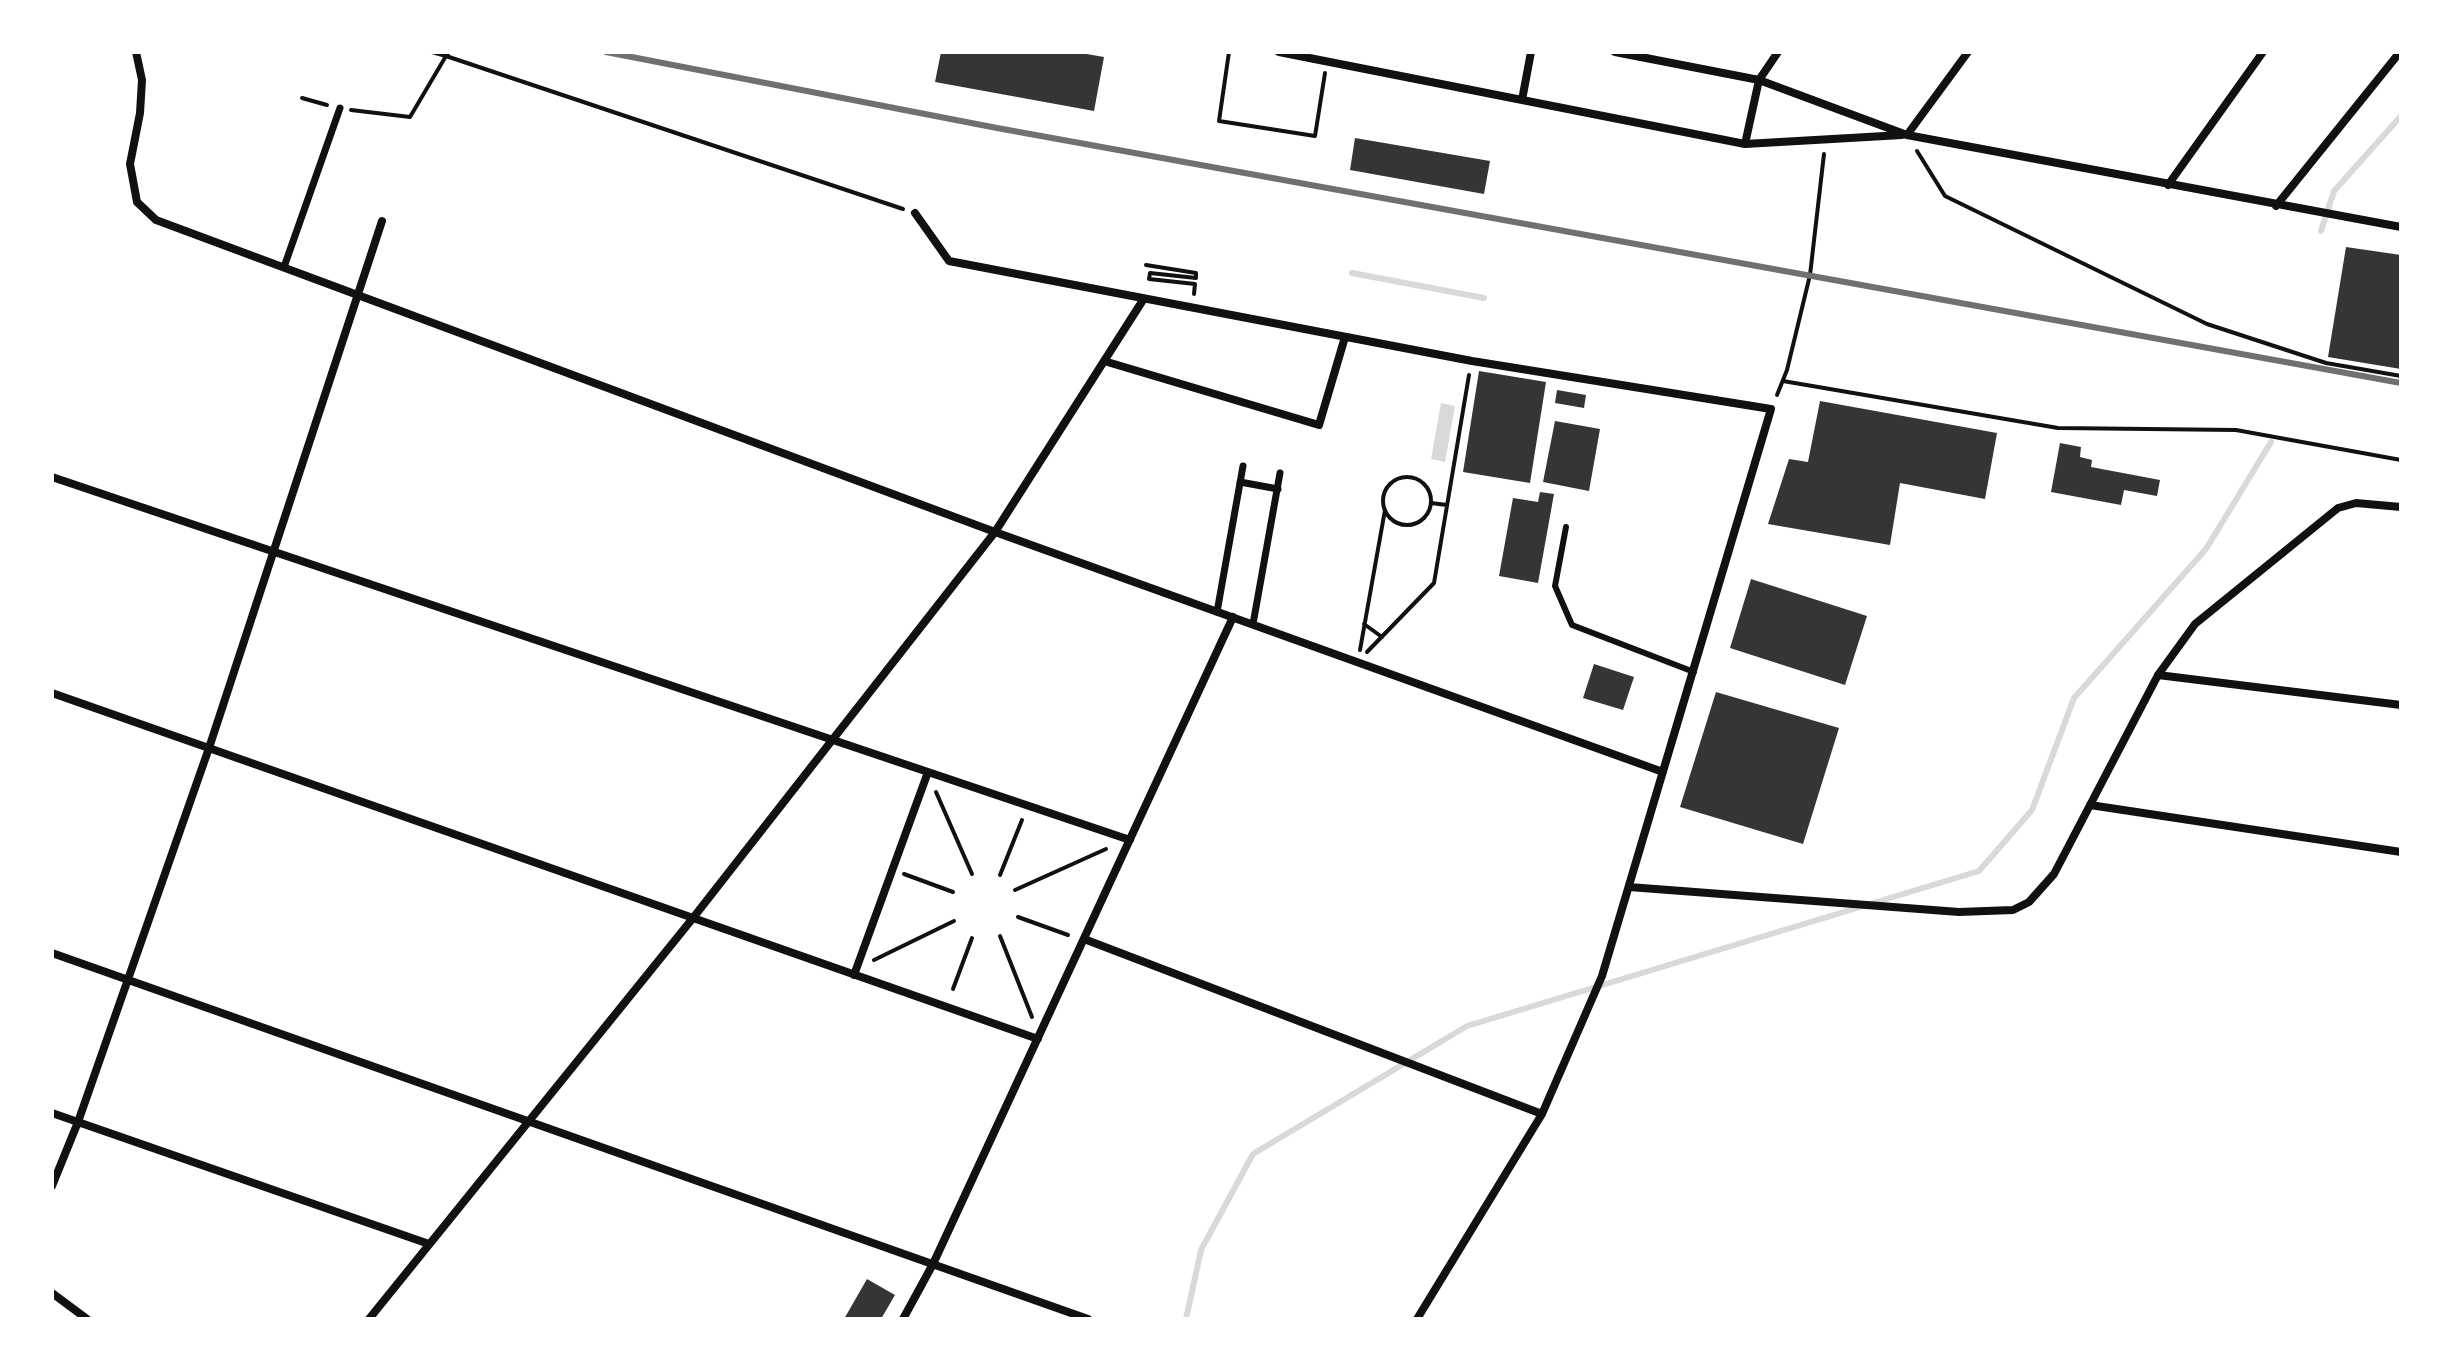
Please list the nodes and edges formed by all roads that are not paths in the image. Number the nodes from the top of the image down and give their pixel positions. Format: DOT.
graph roads {
  1 [pos="136,52"];
  2 [pos="1279,52"];
  3 [pos="1531,52"];
  4 [pos="1615,52"];
  5 [pos="1778,52"];
  6 [pos="1968,52"];
  7 [pos="2263,52"];
  8 [pos="2400,52"];
  9 [pos="1308,55"];
  10 [pos="1759,80"];
  11 [pos="1522,100"];
  12 [pos="340,108"];
  13 [pos="1907,135"];
  14 [pos="1745,144"];
  15 [pos="2168,185"];
  16 [pos="2276,206"];
  17 [pos="915,213"];
  18 [pos="382,221"];
  19 [pos="2401,227"];
  20 [pos="284,267"];
  21 [pos="358,294"];
  22 [pos="1143,300"];
  23 [pos="1345,337"];
  24 [pos="1104,361"];
  25 [pos="1243,466"];
  26 [pos="1280,473"];
  27 [pos="52,477"];
  28 [pos="1240,482"];
  29 [pos="1278,489"];
  30 [pos="2401,507"];
  31 [pos="1566,527"];
  32 [pos="995,532"];
  33 [pos="274,552"];
  34 [pos="1217,612"];
  35 [pos="1233,617"];
  36 [pos="1253,624"];
  37 [pos="1694,672"];
  38 [pos="2158,675"];
  39 [pos="52,693"];
  40 [pos="2401,705"];
  41 [pos="832,739"];
  42 [pos="209,748"];
  43 [pos="928,772"];
  44 [pos="1663,772"];
  45 [pos="2090,805"];
  46 [pos="1130,840"];
  47 [pos="2401,852"];
  48 [pos="1629,887"];
  49 [pos="693,918"];
  50 [pos="1084,939"];
  51 [pos="52,953"];
  52 [pos="854,975"];
  53 [pos="127,980"];
  54 [pos="1038,1039"];
  55 [pos="52,1113"];
  56 [pos="1542,1114"];
  57 [pos="527,1121"];
  58 [pos="78,1122"];
  59 [pos="52,1186"];
  60 [pos="429,1244"];
  61 [pos="933,1264"];
  62 [pos="52,1293"];
  63 [pos="86,1319"];
  64 [pos="369,1319"];
  65 [pos="903,1319"];
  66 [pos="1088,1319"];
  67 [pos="1417,1319"];
  1 -- 20 [label="street"];
  2 -- 9 [label="street"];
  3 -- 11 [label="street"];
  4 -- 10 [label="street"];
  5 -- 10 [label="street"];
  6 -- 13 [label="street"];
  7 -- 15 [label="street"];
  8 -- 16 [label="street"];
  9 -- 11 [label="street"];
  10 -- 13 [label="street"];
  10 -- 14 [label="street"];
  11 -- 14 [label="street"];
  12 -- 20 [label="street"];
  13 -- 14 [label="street"];
  13 -- 15 [label="street"];
  15 -- 16 [label="street"];
  16 -- 19 [label="street"];
  17 -- 22 [label="street"];
  18 -- 21 [label="street"];
  20 -- 21 [label="street"];
  21 -- 32 [label="street"];
  21 -- 33 [label="street"];
  22 -- 23 [label="street"];
  22 -- 24 [label="street"];
  23 -- 24 [label="street"];
  23 -- 37 [label="street"];
  24 -- 32 [label="street"];
  25 -- 28 [label="street"];
  26 -- 29 [label="street"];
  27 -- 33 [label="street"];
  28 -- 29 [label="street"];
  28 -- 34 [label="street"];
  29 -- 36 [label="street"];
  30 -- 38 [label="street"];
  31 -- 37 [label="lane"];
  32 -- 34 [label="street"];
  32 -- 41 [label="street"];
  33 -- 41 [label="street"];
  33 -- 42 [label="street"];
  34 -- 35 [label="street"];
  35 -- 36 [label="street"];
  35 -- 46 [label="street"];
  36 -- 44 [label="street"];
  37 -- 44 [label="street"];
  38 -- 40 [label="street"];
  38 -- 45 [label="street"];
  39 -- 42 [label="street"];
  41 -- 43 [label="street"];
  41 -- 49 [label="street"];
  42 -- 49 [label="street"];
  42 -- 53 [label="street"];
  43 -- 46 [label="street"];
  43 -- 52 [label="street"];
  44 -- 48 [label="street"];
  45 -- 47 [label="street"];
  45 -- 48 [label="street"];
  46 -- 50 [label="street"];
  48 -- 56 [label="street"];
  49 -- 52 [label="street"];
  49 -- 57 [label="street"];
  50 -- 54 [label="street"];
  50 -- 56 [label="street"];
  51 -- 53 [label="street"];
  52 -- 54 [label="street"];
  53 -- 57 [label="street"];
  53 -- 58 [label="street"];
  54 -- 61 [label="street"];
  55 -- 58 [label="street"];
  56 -- 67 [label="street"];
  57 -- 60 [label="street"];
  57 -- 61 [label="street"];
  58 -- 59 [label="street"];
  58 -- 60 [label="street"];
  60 -- 64 [label="street"];
  61 -- 65 [label="street"];
  61 -- 66 [label="street"];
  62 -- 63 [label="street"];
}
